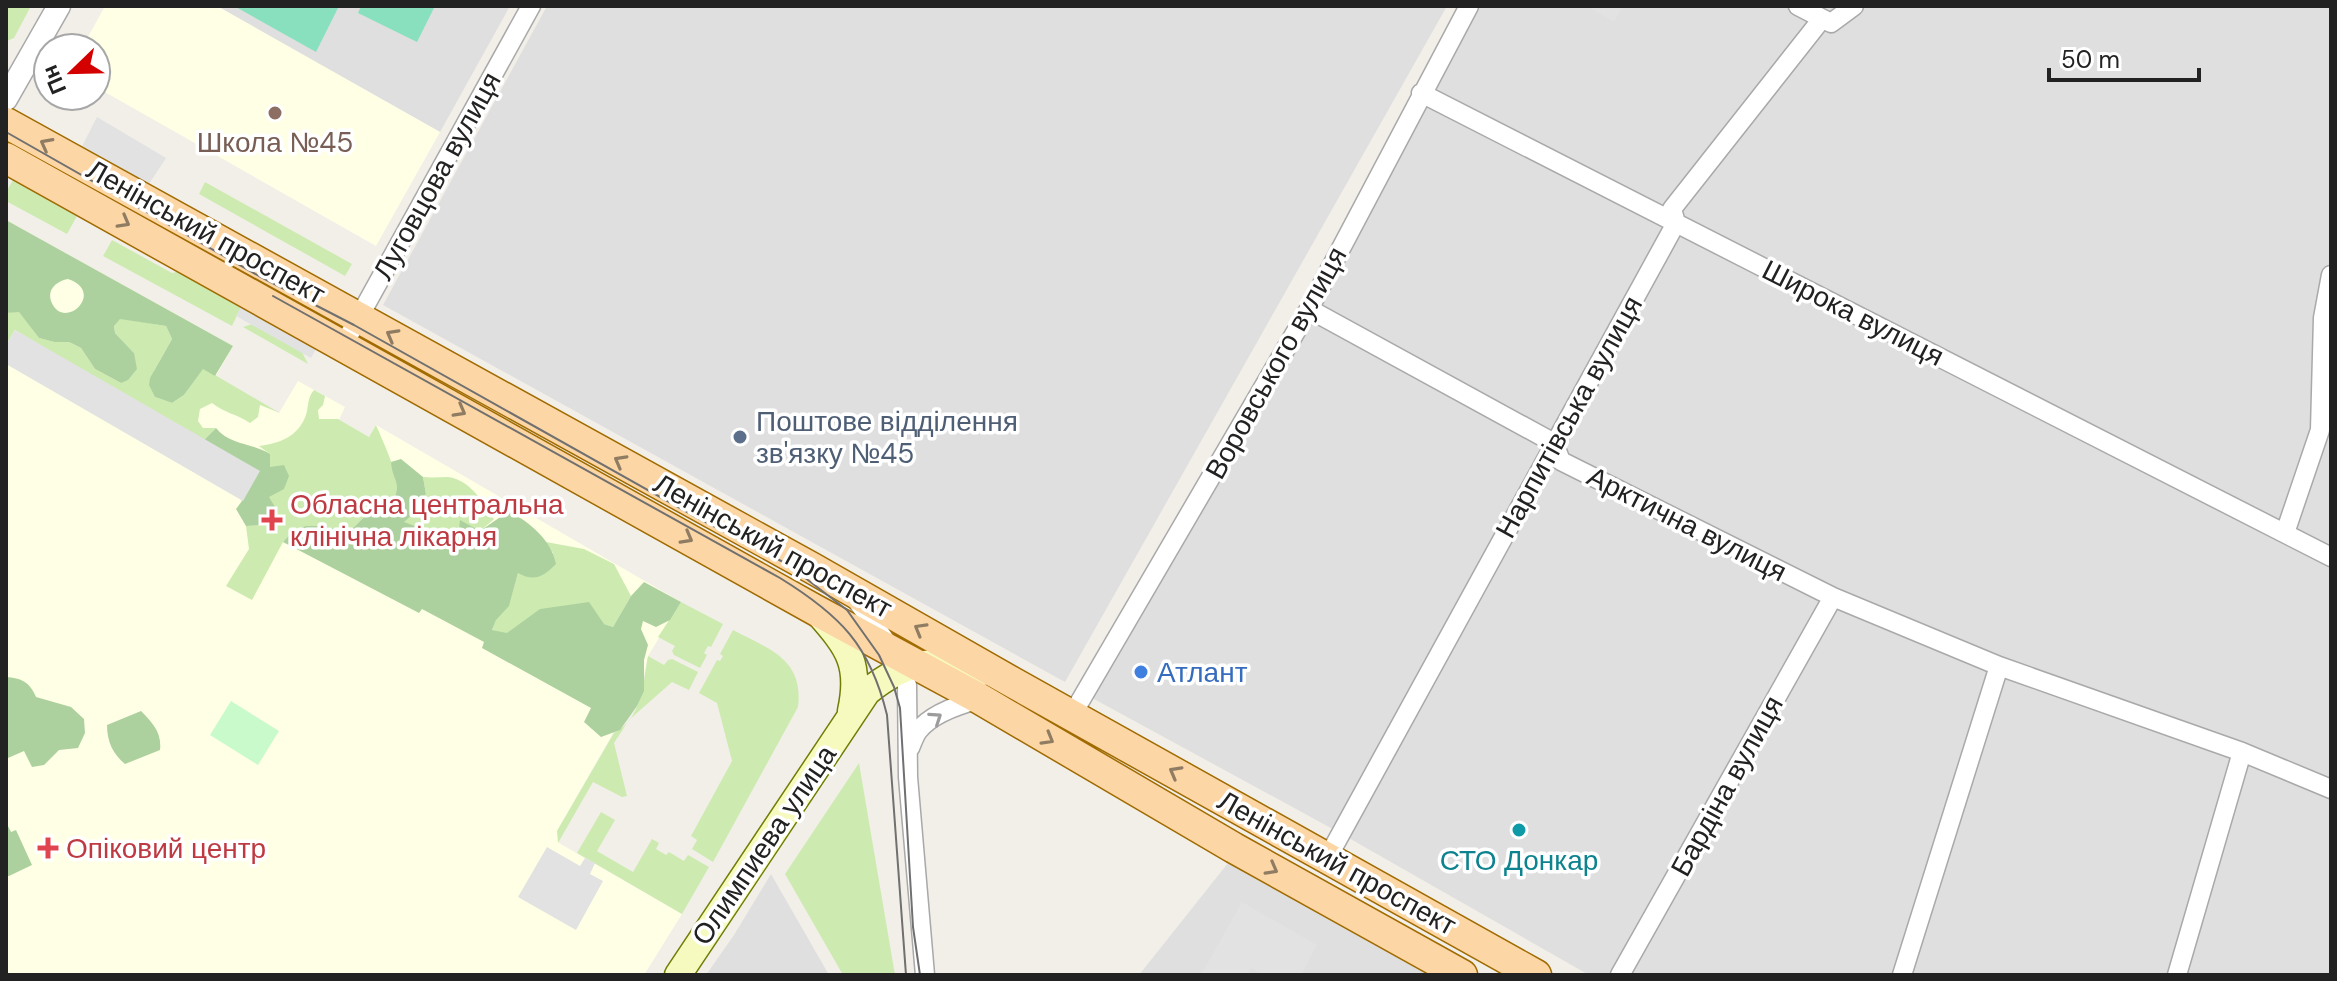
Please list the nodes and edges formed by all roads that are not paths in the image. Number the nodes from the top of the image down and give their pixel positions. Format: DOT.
graph roads {
  1 [pos="59,6"];
  2 [pos="531,6"];
  3 [pos="1469,6"];
  4 [pos="1798,6"];
  5 [pos="1854,6"];
  6 [pos="1821,20"];
  7 [pos="1421,93"];
  8 [pos="7,94"];
  9 [pos="6,123"];
  10 [pos="6,158"];
  11 [pos="1676,223"];
  12 [pos="2331,275"];
  13 [pos="1309,309"];
  14 [pos="359,317"];
  15 [pos="343,346"];
  16 [pos="1554,443"];
  17 [pos="2285,533"];
  18 [pos="2331,557"];
  19 [pos="812,568"];
  20 [pos="1833,597"];
  21 [pos="817,611"];
  22 [pos="1999,666"];
  23 [pos="905,668"];
  24 [pos="1012,682"];
  25 [pos="980,699"];
  26 [pos="850,715"];
  27 [pos="1072,715"];
  28 [pos="2242,752"];
  29 [pos="907,755"];
  30 [pos="2331,789"];
  31 [pos="1328,857"];
  32 [pos="678,975"];
  33 [pos="925,975"];
  34 [pos="1462,975"];
  35 [pos="1536,975"];
  36 [pos="1620,975"];
  37 [pos="1902,975"];
  38 [pos="2177,975"];
  1 -- 8 [label="street"];
  2 -- 14 [label="street, Луговцова вулиця"];
  3 -- 7 [label="street, Воровського вулиця"];
  4 -- 6 [label="street"];
  5 -- 6 [label="street"];
  6 -- 11 [label="street, Нарпитівська вулиця"];
  7 -- 11 [label="street, Широка вулиця"];
  7 -- 13 [label="street, Воровського вулиця"];
  14 -- 9 [label="main road, Ленінський проспект, one-way"];
  10 -- 15 [label="main road, Ленінський проспект, one-way"];
  11 -- 16 [label="street, Нарпитівська вулиця"];
  11 -- 17 [label="street, Широка вулиця"];
  12 -- 17 [label="street"];
  13 -- 16 [label="street, Арктична вулиця"];
  13 -- 27 [label="street, Воровського вулиця"];
  14 -- 15 [label="street, Луговцова вулиця"];
  19 -- 14 [label="main road, Ленінський проспект, one-way"];
  15 -- 21 [label="main road, Ленінський проспект, one-way"];
  16 -- 20 [label="street, Арктична вулиця"];
  16 -- 31 [label="street, Нарпитівська вулиця"];
  17 -- 18 [label="street, Широка вулиця"];
  19 -- 23 [label="street"];
  24 -- 19 [label="main road, Ленінський проспект, one-way"];
  20 -- 22 [label="street, Арктична вулиця"];
  20 -- 36 [label="street, Бардіна вулиця"];
  21 -- 23 [label="main road, Ленінський проспект"];
  21 -- 26 [label="main road"];
  22 -- 28 [label="street, Арктична вулиця"];
  22 -- 37 [label="street"];
  23 -- 24 [label="main road"];
  23 -- 25 [label="main road, Ленінський проспект"];
  23 -- 26 [label="main road"];
  23 -- 29 [label="street"];
  24 -- 27 [label="main road, Ленінський проспект"];
  29 -- 25 [label="street, one-way"];
  25 -- 34 [label="main road, Ленінський проспект, one-way"];
  26 -- 32 [label="main road, Олимпиева улица"];
  31 -- 27 [label="main road, Ленінський проспект, one-way"];
  28 -- 30 [label="street, Арктична вулиця"];
  28 -- 38 [label="street"];
  29 -- 33 [label="street"];
  31 -- 35 [label="main road, Ленінський проспект"];
}
